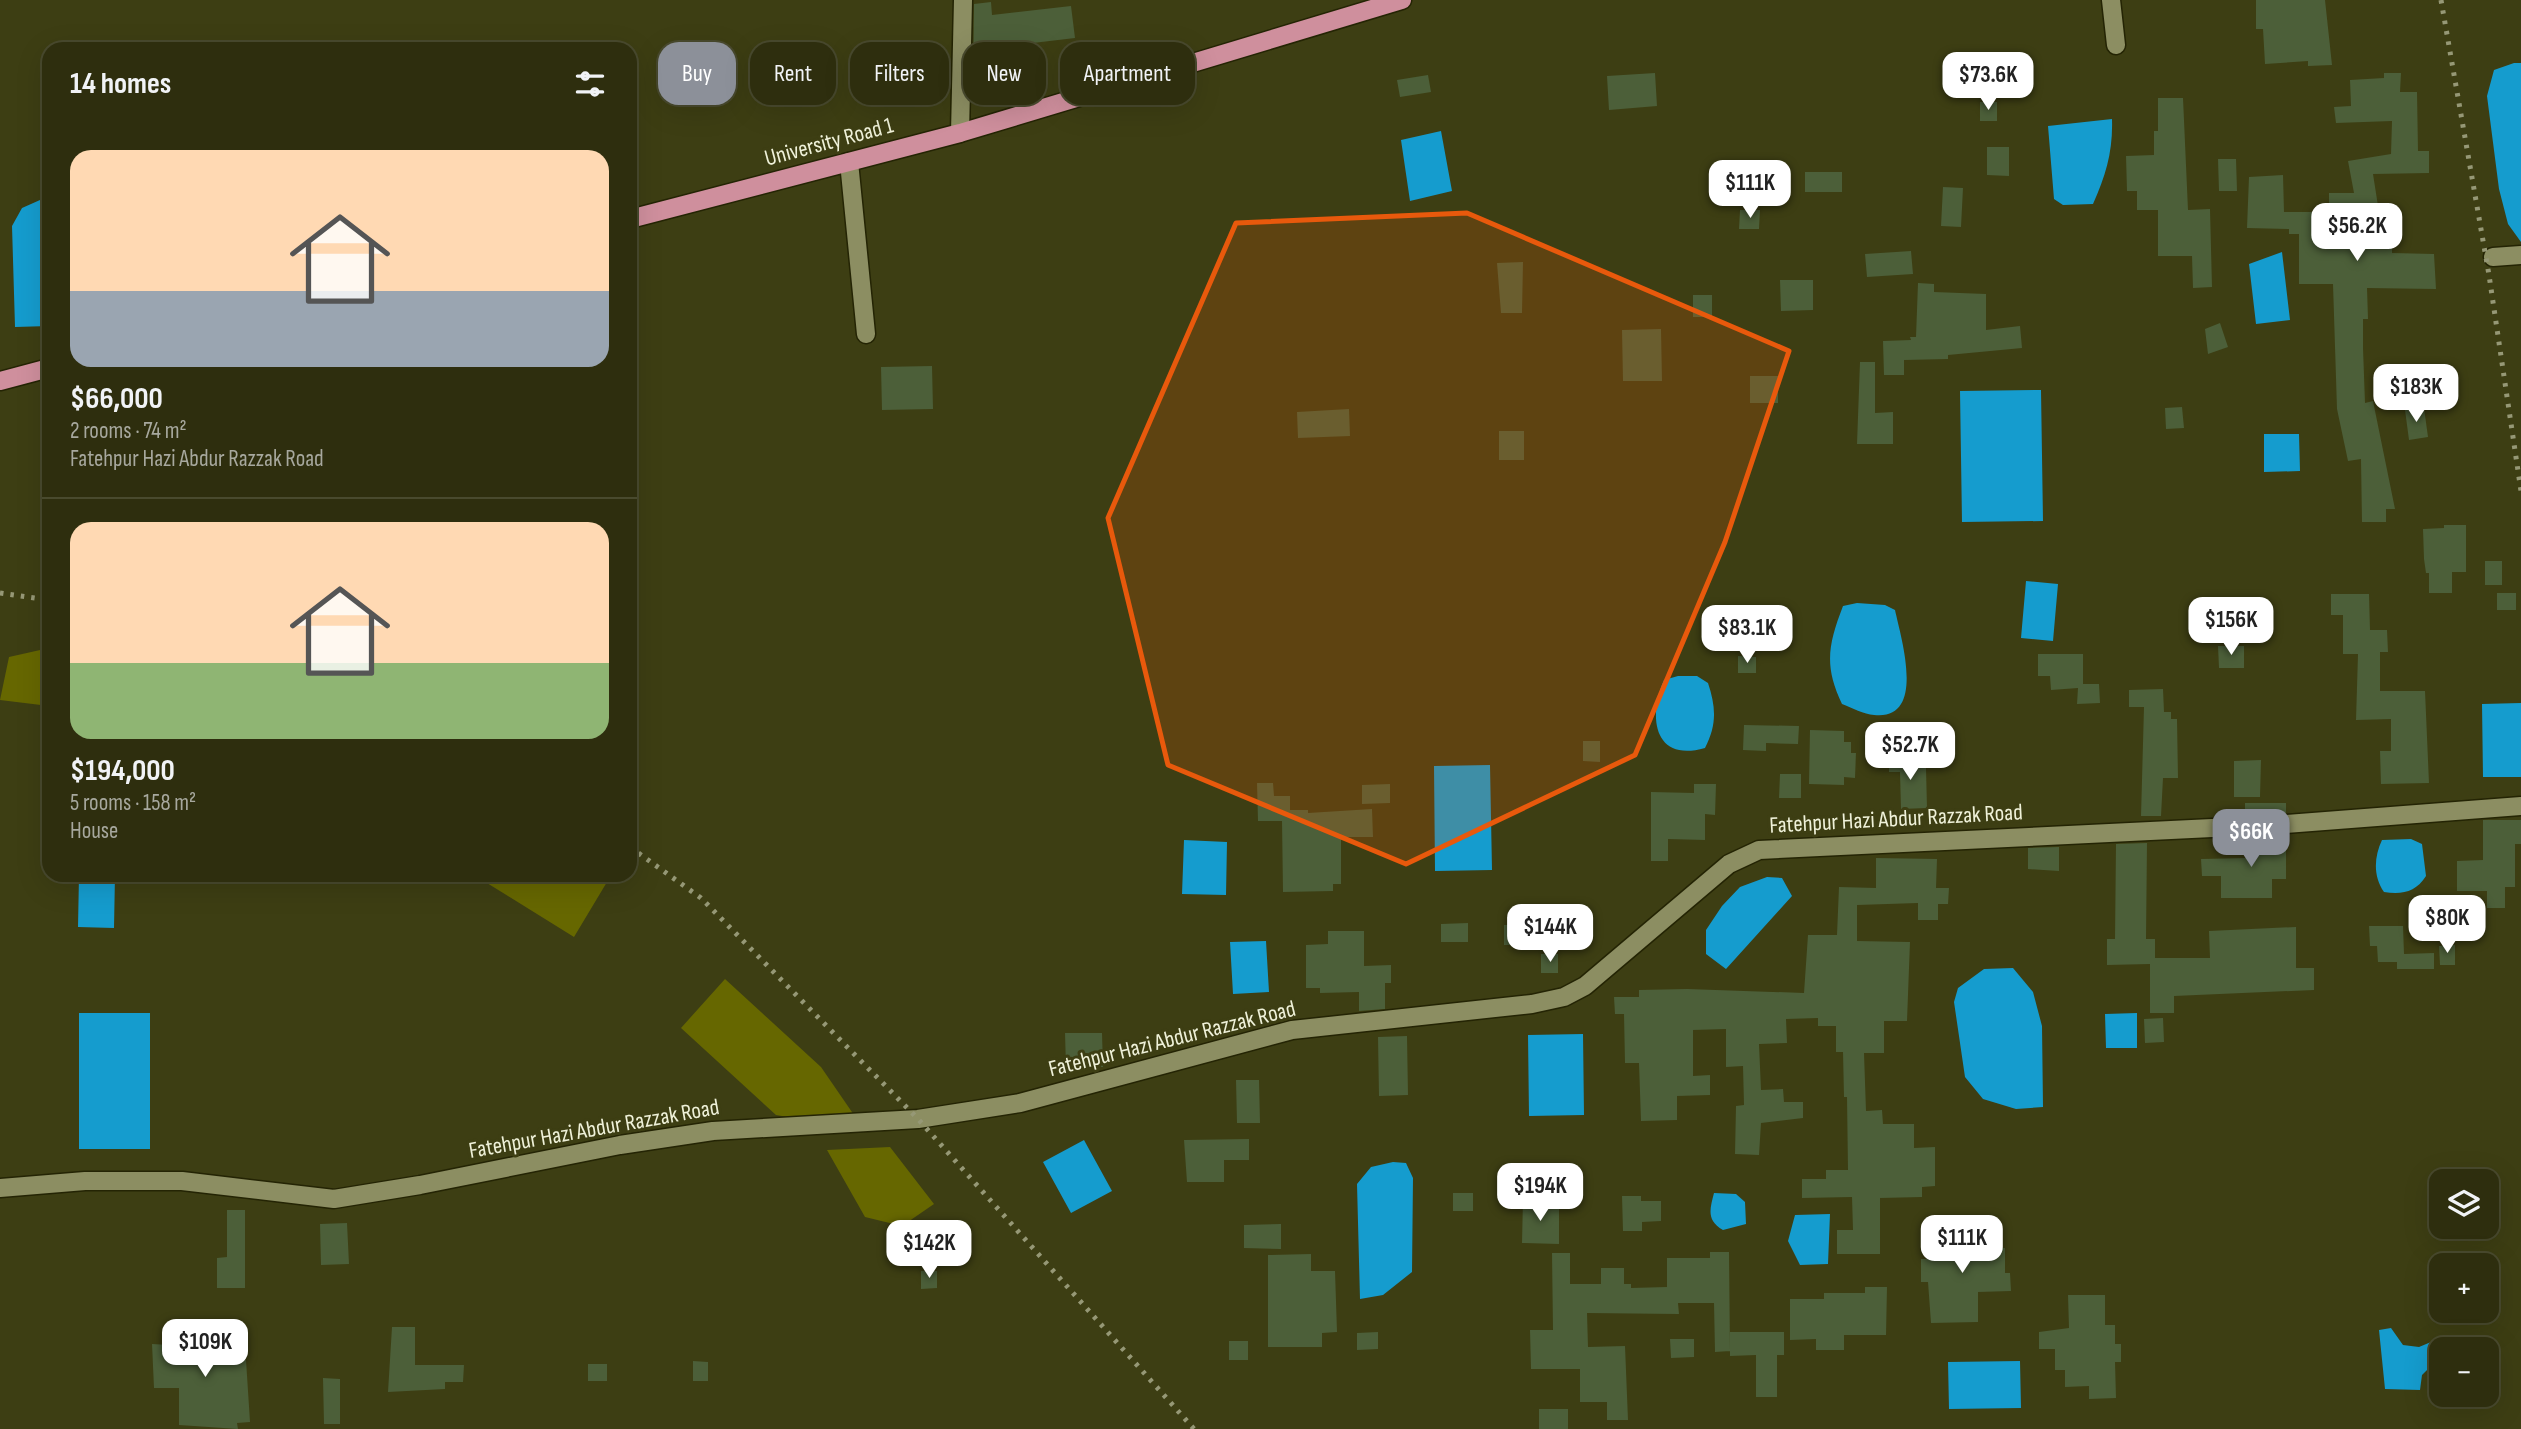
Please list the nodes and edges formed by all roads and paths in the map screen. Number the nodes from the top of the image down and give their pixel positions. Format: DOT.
graph roads {
  1 [pos="963,0"];
  2 [pos="1402,0"];
  3 [pos="2111,0"];
  4 [pos="2116,45"];
  5 [pos="960,133"];
  6 [pos="849,162"];
  7 [pos="637,217"];
  8 [pos="2521,255"];
  9 [pos="2493,257"];
  10 [pos="866,334"];
  11 [pos="42,370"];
  12 [pos="0,381"];
  13 [pos="2521,806"];
  14 [pos="0,1188"];
  1 -- 5 [label="street"];
  2 -- 5 [label="main road, University Road 1"];
  3 -- 4 [label="street"];
  5 -- 6 [label="main road, University Road 1"];
  6 -- 7 [label="main road, University Road 1"];
  6 -- 10 [label="street"];
  8 -- 9 [label="street"];
  11 -- 12 [label="main road"];
  13 -- 14 [label="street, Fatehpur Hazi Abdur Razzak Road"];
}
